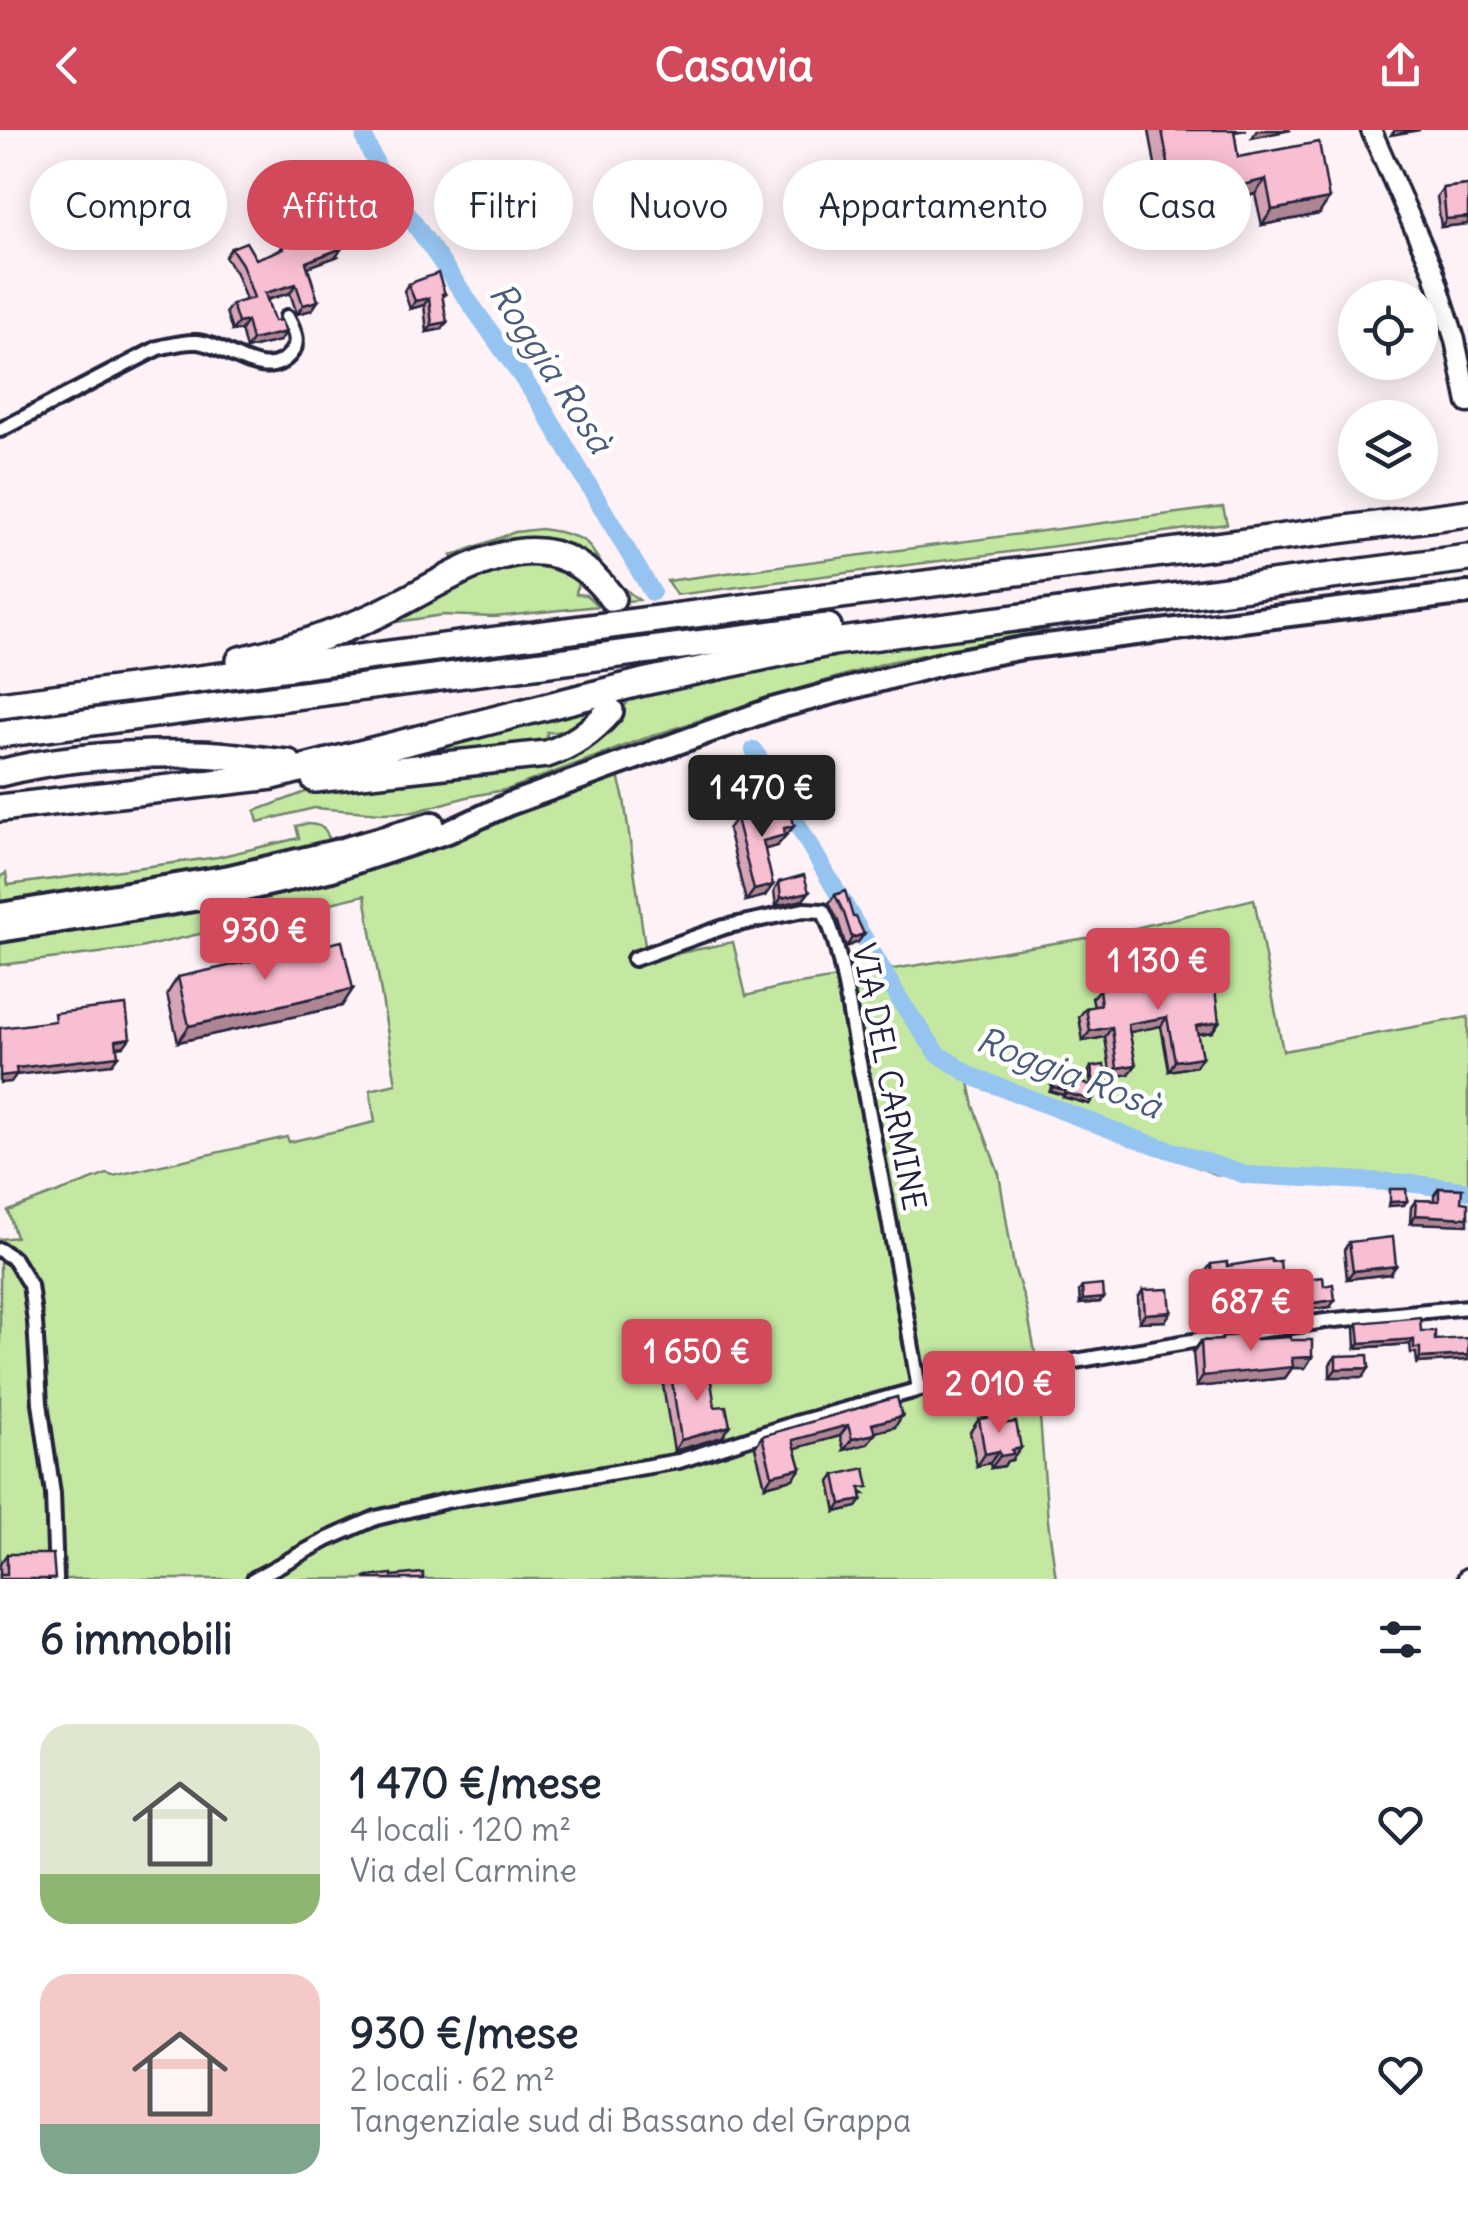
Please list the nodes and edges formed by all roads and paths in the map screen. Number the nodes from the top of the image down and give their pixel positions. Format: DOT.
graph roads {
  1 [pos="1370,130"];
  2 [pos="287,317"];
  3 [pos="1468,403"];
  4 [pos="0,430"];
  5 [pos="1468,513"];
  6 [pos="1468,547"];
  7 [pos="1468,558"];
  8 [pos="1468,593"];
  9 [pos="612,598"];
  10 [pos="71,696"];
  11 [pos="0,705"];
  12 [pos="610,712"];
  13 [pos="0,734"];
  14 [pos="314,765"];
  15 [pos="0,773"];
  16 [pos="273,776"];
  17 [pos="509,804"];
  18 [pos="0,808"];
  19 [pos="0,914"];
  20 [pos="0,931"];
  21 [pos="634,959"];
  22 [pos="0,1250"];
  23 [pos="1468,1307"];
  24 [pos="919,1389"];
  25 [pos="56,1579"];
  26 [pos="254,1579"];
  1 -- 3 [label="street"];
  2 -- 4 [label="street"];
  5 -- 10 [label="highway"];
  6 -- 13 [label="highway"];
  7 -- 14 [label="highway"];
  8 -- 17 [label="main road"];
  9 -- 10 [label="highway"];
  10 -- 11 [label="highway"];
  12 -- 16 [label="highway"];
  14 -- 15 [label="highway"];
  14 -- 16 [label="highway"];
  16 -- 18 [label="highway"];
  17 -- 19 [label="main road"];
  17 -- 20 [label="main road"];
  21 -- 24 [label="street, VIA DEL CARMINE"];
  22 -- 25 [label="street"];
  23 -- 24 [label="street"];
  24 -- 26 [label="street"];
}
